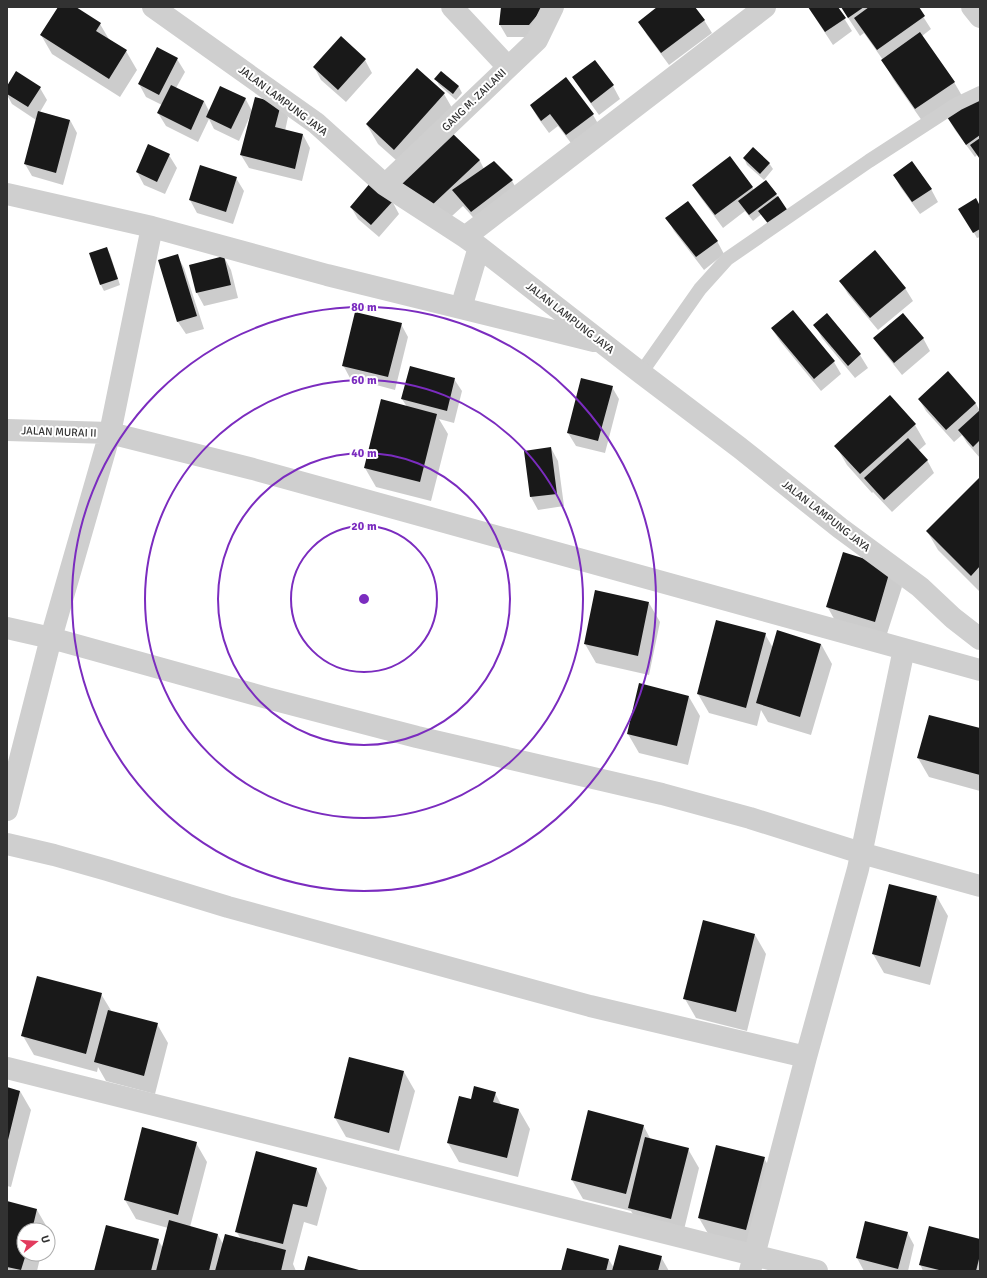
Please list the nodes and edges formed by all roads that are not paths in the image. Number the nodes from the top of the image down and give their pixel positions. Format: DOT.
graph roads {
  1 [pos="153,7"];
  2 [pos="452,7"];
  3 [pos="553,7"];
  4 [pos="765,7"];
  5 [pos="972,7"];
  6 [pos="980,17"];
  7 [pos="508,67"];
  8 [pos="980,93"];
  9 [pos="385,185"];
  10 [pos="8,198"];
  11 [pos="152,227"];
  12 [pos="472,242"];
  13 [pos="461,308"];
  14 [pos="601,343"];
  15 [pos="641,373"];
  16 [pos="7,430"];
  17 [pos="110,433"];
  18 [pos="7,628"];
  19 [pos="51,638"];
  20 [pos="980,639"];
  21 [pos="904,649"];
  22 [pos="980,670"];
  23 [pos="7,810"];
  24 [pos="7,844"];
  25 [pos="861,854"];
  26 [pos="980,886"];
  27 [pos="806,1057"];
  28 [pos="7,1068"];
  29 [pos="752,1263"];
  30 [pos="817,1271"];
  1 -- 9 [label="street, JALAN LAMPUNG JAYA"];
  2 -- 7 [label="street"];
  3 -- 7 [label="street, GANG M. ZAILANI"];
  4 -- 12 [label="street"];
  5 -- 6 [label="street"];
  7 -- 9 [label="street, GANG M. ZAILANI"];
  8 -- 15 [label="lane"];
  9 -- 12 [label="street, JALAN LAMPUNG JAYA"];
  10 -- 11 [label="street"];
  11 -- 13 [label="street"];
  11 -- 17 [label="street"];
  12 -- 13 [label="street"];
  12 -- 14 [label="street, JALAN LAMPUNG JAYA"];
  13 -- 14 [label="street"];
  14 -- 15 [label="street, JALAN LAMPUNG JAYA"];
  15 -- 20 [label="street, JALAN LAMPUNG JAYA"];
  16 -- 17 [label="street, JALAN MURAI II"];
  17 -- 19 [label="street"];
  17 -- 21 [label="street, JALAN MURAI II"];
  18 -- 19 [label="street"];
  19 -- 23 [label="street"];
  19 -- 25 [label="street"];
  21 -- 22 [label="street, JALAN MURAI II"];
  21 -- 25 [label="street"];
  24 -- 27 [label="street"];
  25 -- 26 [label="street"];
  25 -- 27 [label="street"];
  27 -- 29 [label="street"];
  28 -- 29 [label="street"];
  29 -- 30 [label="street"];
}
